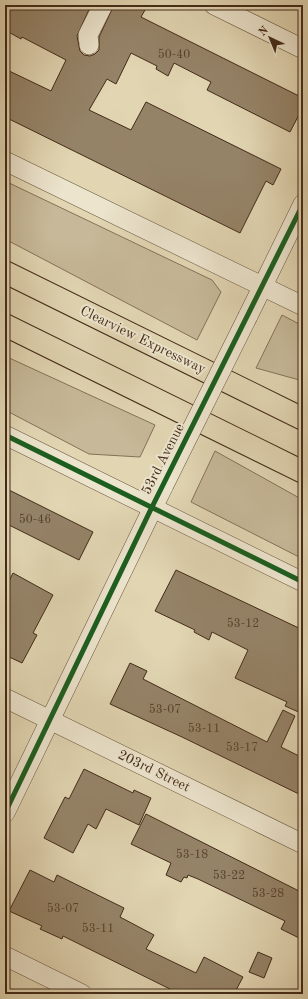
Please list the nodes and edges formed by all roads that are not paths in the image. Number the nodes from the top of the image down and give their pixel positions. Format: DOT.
graph roads {
  1 [pos="103,5"];
  2 [pos="214,5"];
  3 [pos="89,45"];
  4 [pos="303,49"];
  5 [pos="5,161"];
  6 [pos="303,204"];
  7 [pos="5,272"];
  8 [pos="263,286"];
  9 [pos="303,306"];
  10 [pos="5,325"];
  11 [pos="303,419"];
  12 [pos="5,435"];
  13 [pos="303,472"];
  14 [pos="152,507"];
  15 [pos="303,582"];
  16 [pos="5,698"];
  17 [pos="51,720"];
  18 [pos="5,813"];
  19 [pos="303,844"];
  20 [pos="5,956"];
  21 [pos="82,994"];
  1 -- 3 [label="street"];
  2 -- 4 [label="street"];
  5 -- 8 [label="street"];
  6 -- 8 [label="street, 53rd Avenue"];
  7 -- 11 [label="highway, Clearview Expressway"];
  8 -- 9 [label="street"];
  8 -- 14 [label="street, 53rd Avenue, bridge"];
  10 -- 13 [label="highway"];
  12 -- 14 [label="street"];
  14 -- 15 [label="street"];
  14 -- 17 [label="street, 53rd Avenue"];
  16 -- 17 [label="street, 203rd Street"];
  17 -- 18 [label="street, 53rd Avenue"];
  17 -- 19 [label="street, 203rd Street"];
  20 -- 21 [label="street"];
}
